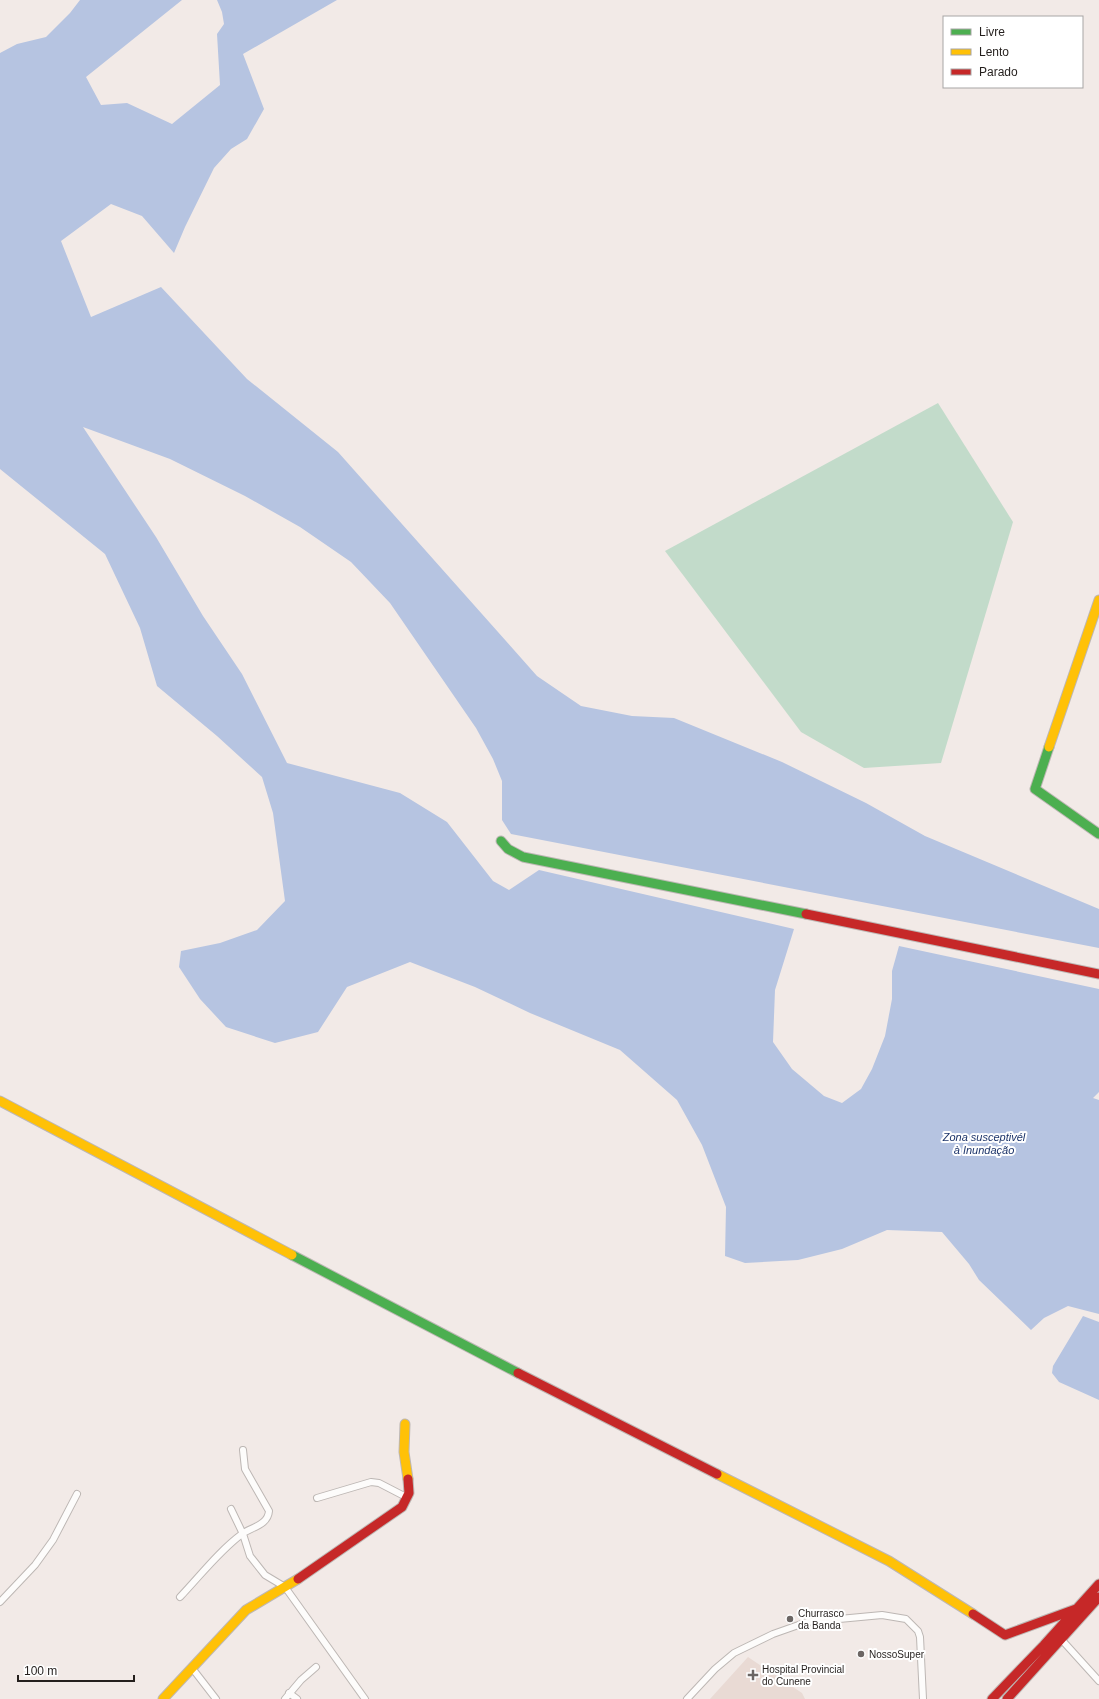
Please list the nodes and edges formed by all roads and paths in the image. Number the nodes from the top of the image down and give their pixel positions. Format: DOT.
graph roads {
  1 [pos="1098,605"];
  2 [pos="1099,834"];
  3 [pos="501,841"];
  4 [pos="1099,974"];
  5 [pos="0,1101"];
  6 [pos="405,1424"];
  7 [pos="243,1450"];
  8 [pos="77,1494"];
  9 [pos="317,1498"];
  10 [pos="408,1498"];
  11 [pos="231,1509"];
  12 [pos="243,1534"];
  13 [pos="1099,1584"];
  14 [pos="285,1587"];
  15 [pos="180,1597"];
  16 [pos="1099,1597"];
  17 [pos="0,1602"];
  18 [pos="1076,1609"];
  19 [pos="1061,1639"];
  20 [pos="316,1667"];
  21 [pos="192,1668"];
  22 [pos="1099,1681"];
  23 [pos="289,1693"];
  24 [pos="163,1699"];
  25 [pos="216,1699"];
  26 [pos="285,1699"];
  27 [pos="297,1699"];
  28 [pos="365,1699"];
  29 [pos="687,1699"];
  30 [pos="923,1699"];
  31 [pos="992,1699"];
  32 [pos="1007,1699"];
  1 -- 2 [label="street"];
  3 -- 4 [label="street"];
  5 -- 18 [label="street"];
  6 -- 10 [label="street"];
  7 -- 12 [label="street"];
  8 -- 17 [label="street"];
  9 -- 10 [label="street"];
  10 -- 14 [label="street"];
  11 -- 12 [label="street"];
  12 -- 14 [label="street"];
  12 -- 15 [label="street"];
  13 -- 18 [label="street"];
  14 -- 21 [label="street"];
  14 -- 28 [label="street"];
  16 -- 19 [label="street"];
  18 -- 31 [label="street"];
  19 -- 22 [label="street"];
  19 -- 32 [label="street"];
  20 -- 23 [label="street"];
  21 -- 24 [label="street"];
  21 -- 25 [label="street"];
  23 -- 26 [label="street"];
  23 -- 27 [label="street"];
  29 -- 30 [label="street"];
}
